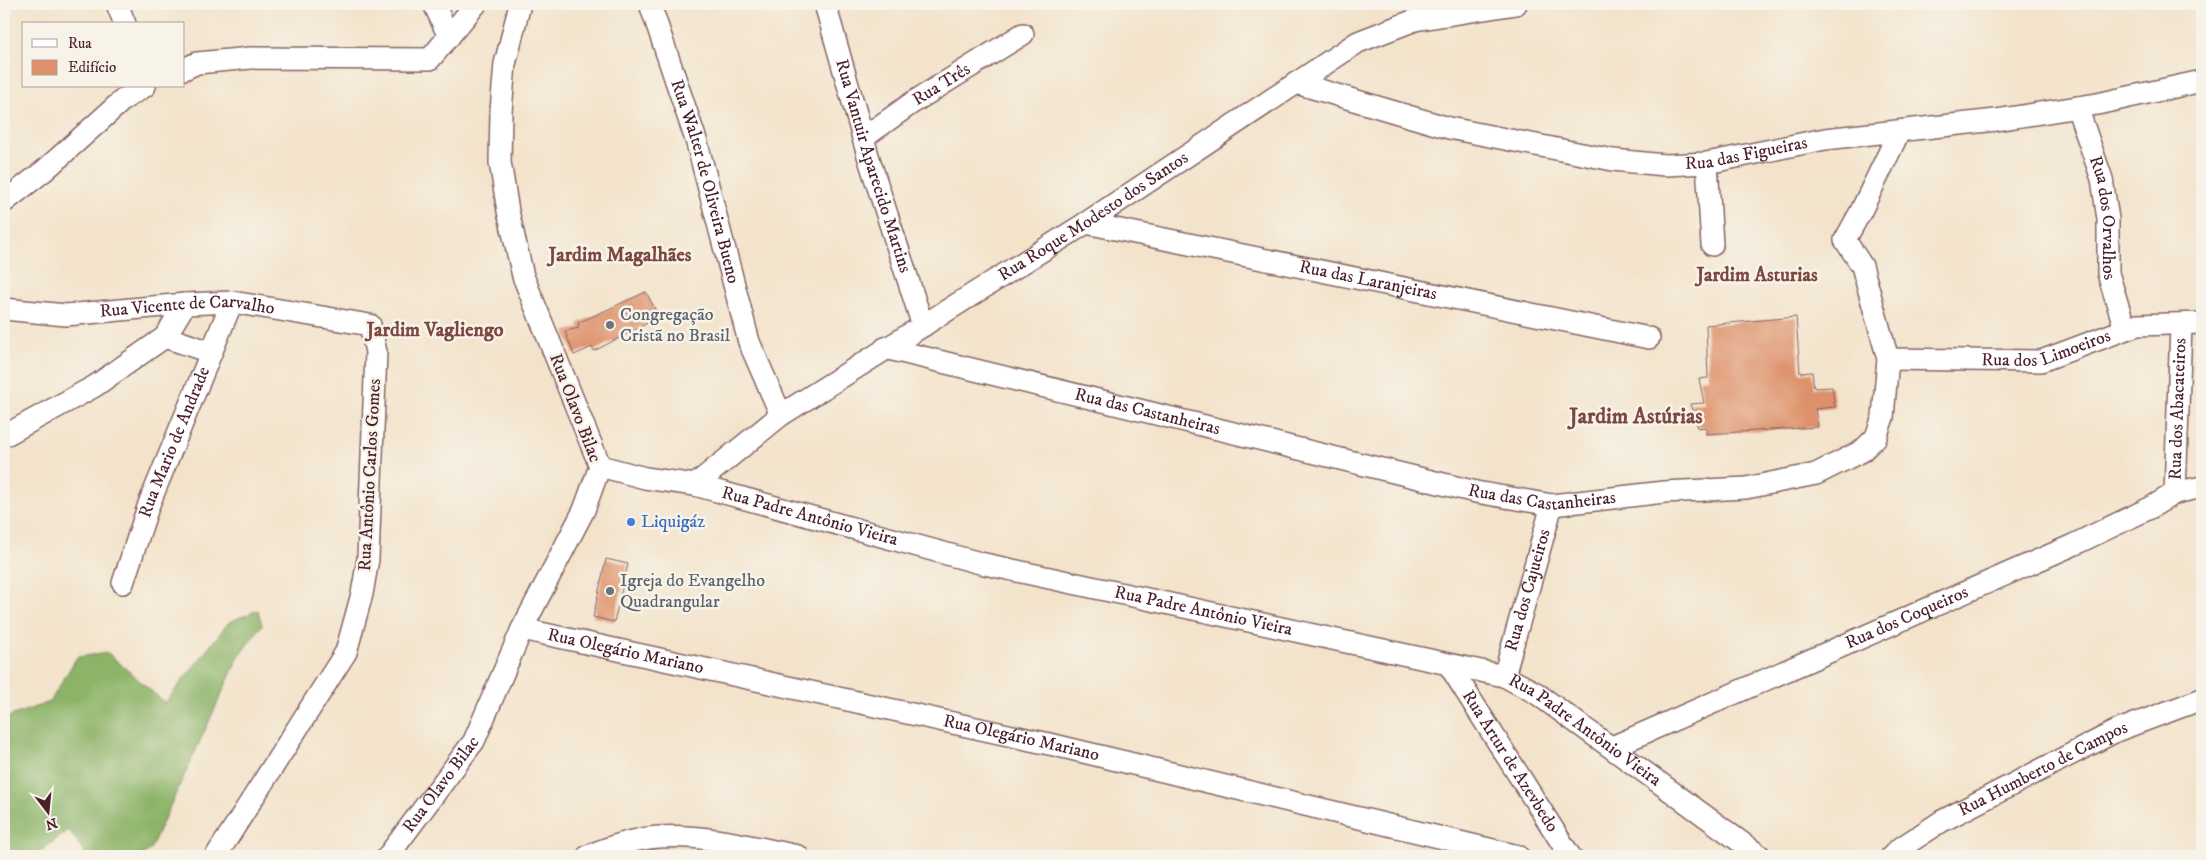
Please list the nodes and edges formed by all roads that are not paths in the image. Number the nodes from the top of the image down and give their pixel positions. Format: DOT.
graph roads {
  1 [pos="116,4"];
  2 [pos="434,4"];
  3 [pos="476,4"];
  4 [pos="520,4"];
  5 [pos="650,4"];
  6 [pos="825,4"];
  7 [pos="1516,4"];
  8 [pos="124,22"];
  9 [pos="1023,34"];
  10 [pos="449,36"];
  11 [pos="185,68"];
  12 [pos="2202,81"];
  13 [pos="1296,83"];
  14 [pos="142,88"];
  15 [pos="2077,107"];
  16 [pos="1899,132"];
  17 [pos="862,138"];
  18 [pos="1707,163"];
  19 [pos="4,202"];
  20 [pos="1086,223"];
  21 [pos="1712,245"];
  22 [pos="232,302"];
  23 [pos="185,304"];
  24 [pos="4,309"];
  25 [pos="2202,323"];
  26 [pos="370,325"];
  27 [pos="2181,325"];
  28 [pos="923,326"];
  29 [pos="2125,329"];
  30 [pos="165,337"];
  31 [pos="1649,338"];
  32 [pos="885,348"];
  33 [pos="210,352"];
  34 [pos="1888,359"];
  35 [pos="781,415"];
  36 [pos="4,436"];
  37 [pos="600,466"];
  38 [pos="695,484"];
  39 [pos="2202,487"];
  40 [pos="2175,493"];
  41 [pos="1552,505"];
  42 [pos="122,583"];
  43 [pos="522,629"];
  44 [pos="1449,665"];
  45 [pos="1504,676"];
  46 [pos="2202,699"];
  47 [pos="1612,747"];
  48 [pos="752,852"];
  49 [pos="216,856"];
  50 [pos="388,856"];
  51 [pos="588,856"];
  52 [pos="798,856"];
  53 [pos="1518,856"];
  54 [pos="1570,856"];
  55 [pos="1760,856"];
  56 [pos="1892,856"];
  1 -- 8 [label="street"];
  2 -- 10 [label="street"];
  3 -- 10 [label="street"];
  4 -- 37 [label="street, Rua Olavo Bilac"];
  5 -- 35 [label="street, Rua Walter de Oliveira Bueno"];
  6 -- 17 [label="street, Rua Vantuir Aparecido Martins"];
  7 -- 13 [label="street, Rua Roque Modesto dos Santos"];
  9 -- 17 [label="street, Rua Três"];
  10 -- 11 [label="street"];
  12 -- 15 [label="street, Rua das Figueiras"];
  13 -- 18 [label="street, Rua das Figueiras"];
  13 -- 20 [label="street, Rua Roque Modesto dos Santos"];
  14 -- 19 [label="street"];
  15 -- 16 [label="street, Rua das Figueiras"];
  15 -- 29 [label="street, Rua dos Orvalhos"];
  16 -- 18 [label="street, Rua das Figueiras"];
  16 -- 34 [label="street, Rua das Castanheiras"];
  17 -- 28 [label="street, Rua Vantuir Aparecido Martins"];
  18 -- 21 [label="street"];
  20 -- 28 [label="street, Rua Roque Modesto dos Santos"];
  20 -- 31 [label="street, Rua das Laranjeiras"];
  22 -- 23 [label="street, Rua Vicente de Carvalho"];
  22 -- 26 [label="street, Rua Vicente de Carvalho"];
  22 -- 33 [label="street, Rua Mario de Andrade"];
  23 -- 24 [label="street, Rua Vicente de Carvalho"];
  23 -- 30 [label="street"];
  25 -- 27 [label="street, Rua dos Limoeiros"];
  26 -- 49 [label="street, Rua Antônio Carlos Gomes"];
  27 -- 29 [label="street, Rua dos Limoeiros"];
  27 -- 40 [label="street, Rua dos Abacateiros"];
  28 -- 32 [label="street, Rua Roque Modesto dos Santos"];
  29 -- 34 [label="street, Rua dos Limoeiros"];
  30 -- 33 [label="street"];
  30 -- 36 [label="street"];
  32 -- 35 [label="street, Rua Roque Modesto dos Santos"];
  32 -- 41 [label="street, Rua das Castanheiras"];
  33 -- 42 [label="street, Rua Mario de Andrade"];
  34 -- 41 [label="street, Rua das Castanheiras"];
  35 -- 38 [label="street, Rua Roque Modesto dos Santos"];
  37 -- 38 [label="street, Rua Padre Antônio Vieira"];
  37 -- 43 [label="street, Rua Olavo Bilac"];
  38 -- 44 [label="street, Rua Padre Antônio Vieira"];
  39 -- 40 [label="street, Rua dos Coqueiros"];
  40 -- 47 [label="street, Rua dos Coqueiros"];
  41 -- 45 [label="street, Rua dos Cajueiros"];
  43 -- 50 [label="street, Rua Olavo Bilac"];
  43 -- 53 [label="street, Rua Olegário Mariano"];
  44 -- 45 [label="street, Rua Padre Antônio Vieira"];
  44 -- 54 [label="street, Rua Artur de Azevbedo"];
  45 -- 47 [label="street, Rua Padre Antônio Vieira"];
  46 -- 56 [label="street, Rua Humberto de Campos"];
  47 -- 55 [label="street, Rua Padre Antônio Vieira"];
  48 -- 51 [label="street"];
  48 -- 52 [label="street"];
}
